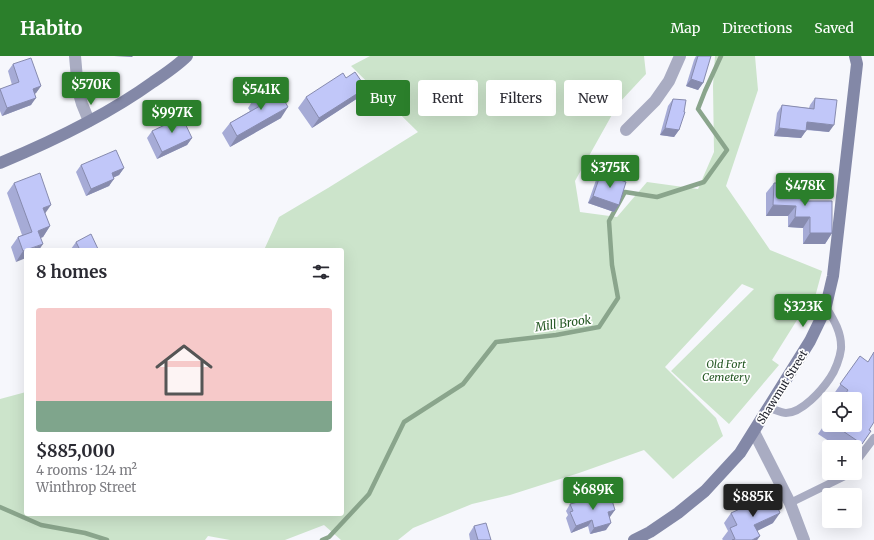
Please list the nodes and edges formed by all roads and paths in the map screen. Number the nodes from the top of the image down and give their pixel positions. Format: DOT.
graph roads {
  1 [pos="75,56"];
  2 [pos="187,56"];
  3 [pos="680,56"];
  4 [pos="858,59"];
  5 [pos="89,122"];
  6 [pos="626,130"];
  7 [pos="0,163"];
  8 [pos="826,307"];
  9 [pos="769,408"];
  10 [pos="754,432"];
  11 [pos="874,438"];
  12 [pos="862,454"];
  13 [pos="837,480"];
  14 [pos="790,502"];
  15 [pos="634,540"];
  16 [pos="804,540"];
  1 -- 5 [label="street"];
  2 -- 5 [label="street"];
  3 -- 6 [label="street"];
  4 -- 8 [label="street, Shawmut Street"];
  5 -- 7 [label="street"];
  8 -- 9 [label="street, Shawmut Street"];
  8 -- 9 [label="lane"];
  9 -- 10 [label="street, Shawmut Street"];
  10 -- 14 [label="street"];
  10 -- 15 [label="street, Shawmut Street"];
  11 -- 12 [label="lane"];
  13 -- 14 [label="lane"];
  14 -- 16 [label="street"];
}
